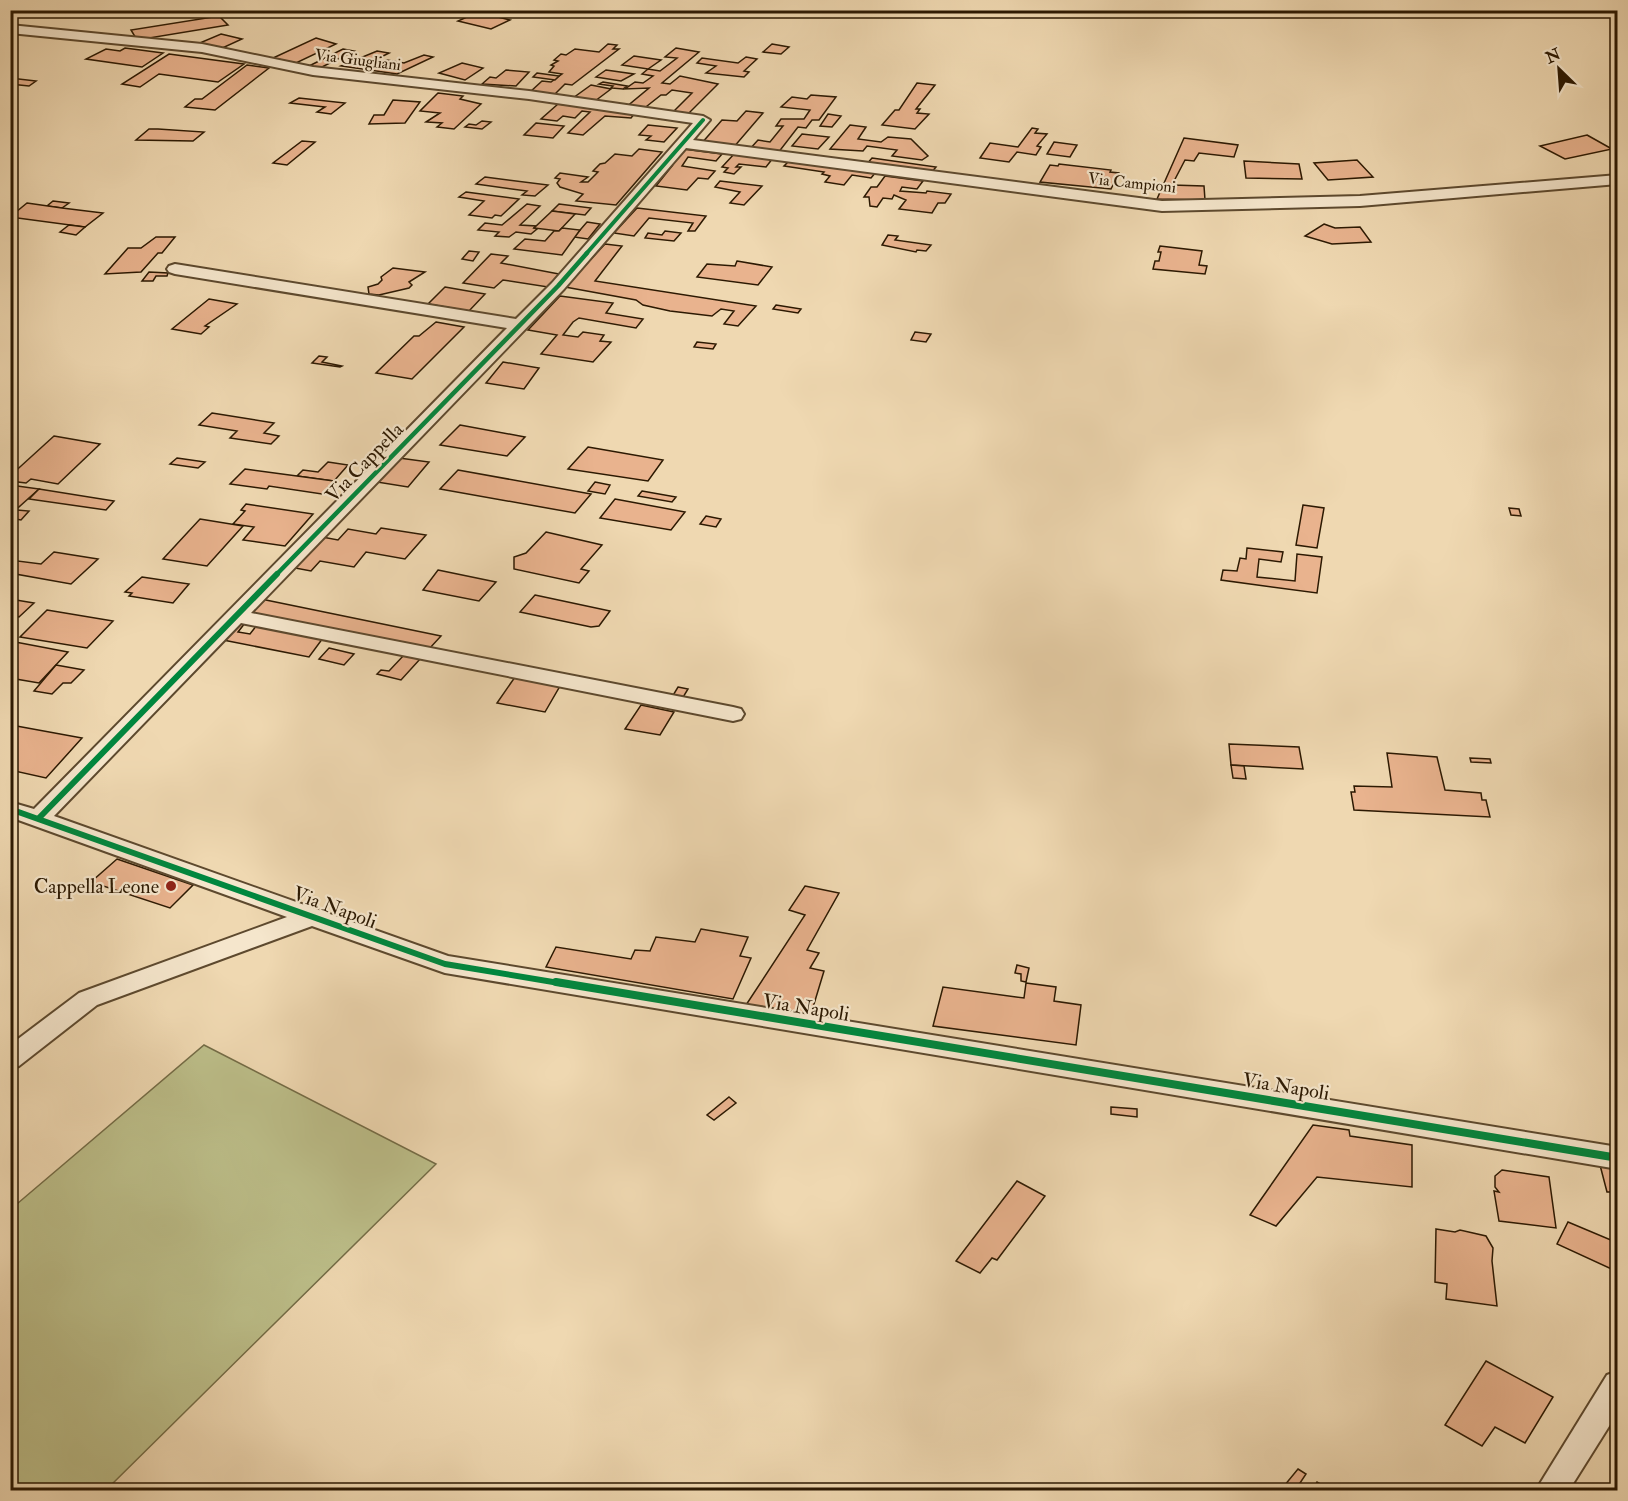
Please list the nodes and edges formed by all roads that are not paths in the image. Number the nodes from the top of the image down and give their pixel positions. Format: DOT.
graph roads {
  1 [pos="10,29"];
  2 [pos="703,120"];
  3 [pos="682,143"];
  4 [pos="1617,179"];
  5 [pos="175,269"];
  6 [pos="520,325"];
  7 [pos="236,616"];
  8 [pos="733,714"];
  9 [pos="10,809"];
  10 [pos="39,818"];
  11 [pos="313,916"];
  12 [pos="10,1059"];
  13 [pos="1617,1158"];
  14 [pos="1617,1384"];
  15 [pos="1552,1491"];
  1 -- 2 [label="street, Via Giugliani"];
  2 -- 3 [label="street, Via Cappella"];
  3 -- 4 [label="street, Via Campioni"];
  3 -- 6 [label="street, Via Cappella"];
  5 -- 6 [label="street"];
  6 -- 7 [label="street, Via Cappella"];
  7 -- 8 [label="street"];
  7 -- 10 [label="street, Via Cappella"];
  9 -- 10 [label="street, Via Napoli"];
  10 -- 11 [label="street, Via Napoli"];
  11 -- 12 [label="street"];
  11 -- 13 [label="street, Via Napoli"];
  14 -- 15 [label="street"];
}
